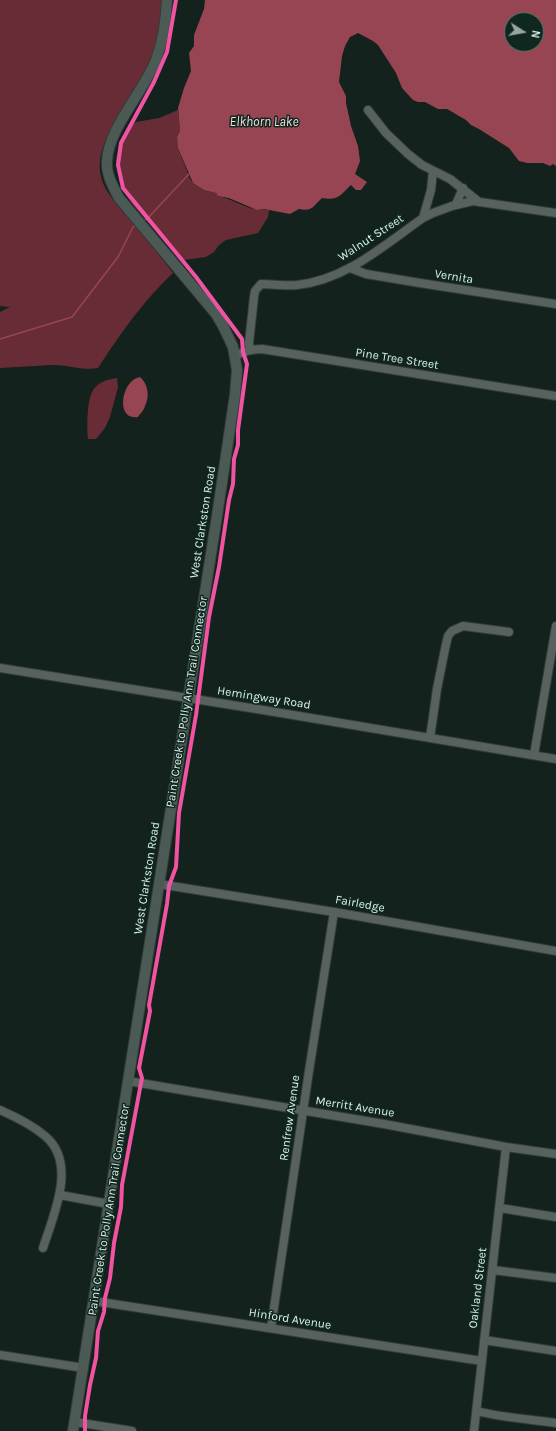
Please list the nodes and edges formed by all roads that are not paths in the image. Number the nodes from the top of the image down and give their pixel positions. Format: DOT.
graph roads {
  1 [pos="167,0"];
  2 [pos="368,110"];
  3 [pos="433,171"];
  4 [pos="463,188"];
  5 [pos="479,202"];
  6 [pos="456,204"];
  7 [pos="556,213"];
  8 [pos="423,218"];
  9 [pos="350,268"];
  10 [pos="556,304"];
  11 [pos="250,350"];
  12 [pos="235,356"];
  13 [pos="556,396"];
  14 [pos="556,626"];
  15 [pos="509,632"];
  16 [pos="0,668"];
  17 [pos="188,698"];
  18 [pos="430,738"];
  19 [pos="534,755"];
  20 [pos="556,759"];
  21 [pos="159,884"];
  22 [pos="334,912"];
  23 [pos="556,951"];
  24 [pos="128,1081"];
  25 [pos="0,1110"];
  26 [pos="304,1111"];
  27 [pos="506,1147"];
  28 [pos="556,1154"];
  29 [pos="60,1195"];
  30 [pos="109,1204"];
  31 [pos="500,1208"];
  32 [pos="556,1217"];
  33 [pos="43,1248"];
  34 [pos="493,1270"];
  35 [pos="556,1278"];
  36 [pos="94,1302"];
  37 [pos="272,1328"];
  38 [pos="484,1340"];
  39 [pos="556,1351"];
  40 [pos="0,1355"];
  41 [pos="482,1361"];
  42 [pos="84,1368"];
  43 [pos="477,1411"];
  44 [pos="556,1423"];
  45 [pos="74,1427"];
  46 [pos="132,1431"];
  47 [pos="474,1431"];
  1 -- 12 [label="main road, West Clarkston Road"];
  2 -- 3 [label="street"];
  3 -- 4 [label="street"];
  3 -- 8 [label="street, Walnut Street"];
  4 -- 5 [label="street"];
  4 -- 6 [label="street"];
  5 -- 6 [label="street, Walnut Street"];
  5 -- 7 [label="street, Walnut Street"];
  6 -- 8 [label="street, Walnut Street"];
  8 -- 9 [label="street, Walnut Street"];
  9 -- 10 [label="street, Vernita"];
  9 -- 11 [label="street, Walnut Street"];
  11 -- 12 [label="street, Pine Tree Street"];
  11 -- 13 [label="street, Pine Tree Street"];
  12 -- 17 [label="main road, West Clarkston Road"];
  14 -- 19 [label="street"];
  15 -- 18 [label="street"];
  16 -- 17 [label="street, Hemingway Road"];
  17 -- 18 [label="street, Hemingway Road"];
  17 -- 21 [label="main road, West Clarkston Road"];
  18 -- 19 [label="street, Hemingway Road"];
  19 -- 20 [label="street, Hemingway Road"];
  21 -- 22 [label="street, Fairledge"];
  21 -- 24 [label="main road, West Clarkston Road"];
  22 -- 23 [label="street, Fairledge"];
  22 -- 26 [label="street, Renfrew Avenue"];
  24 -- 26 [label="street, Merritt Avenue"];
  24 -- 30 [label="main road, West Clarkston Road"];
  25 -- 29 [label="street"];
  26 -- 27 [label="street, Merritt Avenue"];
  26 -- 37 [label="street, Renfrew Avenue"];
  27 -- 28 [label="street, Merritt Avenue"];
  27 -- 31 [label="street, Oakland Street"];
  29 -- 30 [label="street"];
  29 -- 33 [label="street"];
  30 -- 36 [label="main road, West Clarkston Road"];
  31 -- 32 [label="street"];
  31 -- 34 [label="street, Oakland Street"];
  34 -- 35 [label="street"];
  34 -- 38 [label="street, Oakland Street"];
  36 -- 37 [label="street, Hinford Avenue"];
  36 -- 42 [label="main road, West Clarkston Road"];
  37 -- 41 [label="street, Hinford Avenue"];
  38 -- 39 [label="street"];
  38 -- 41 [label="street, Oakland Street"];
  40 -- 42 [label="street"];
  41 -- 43 [label="street, Oakland Street"];
  42 -- 45 [label="main road, West Clarkston Road"];
  43 -- 44 [label="street"];
  43 -- 47 [label="street, Oakland Street"];
  45 -- 46 [label="street"];
}
